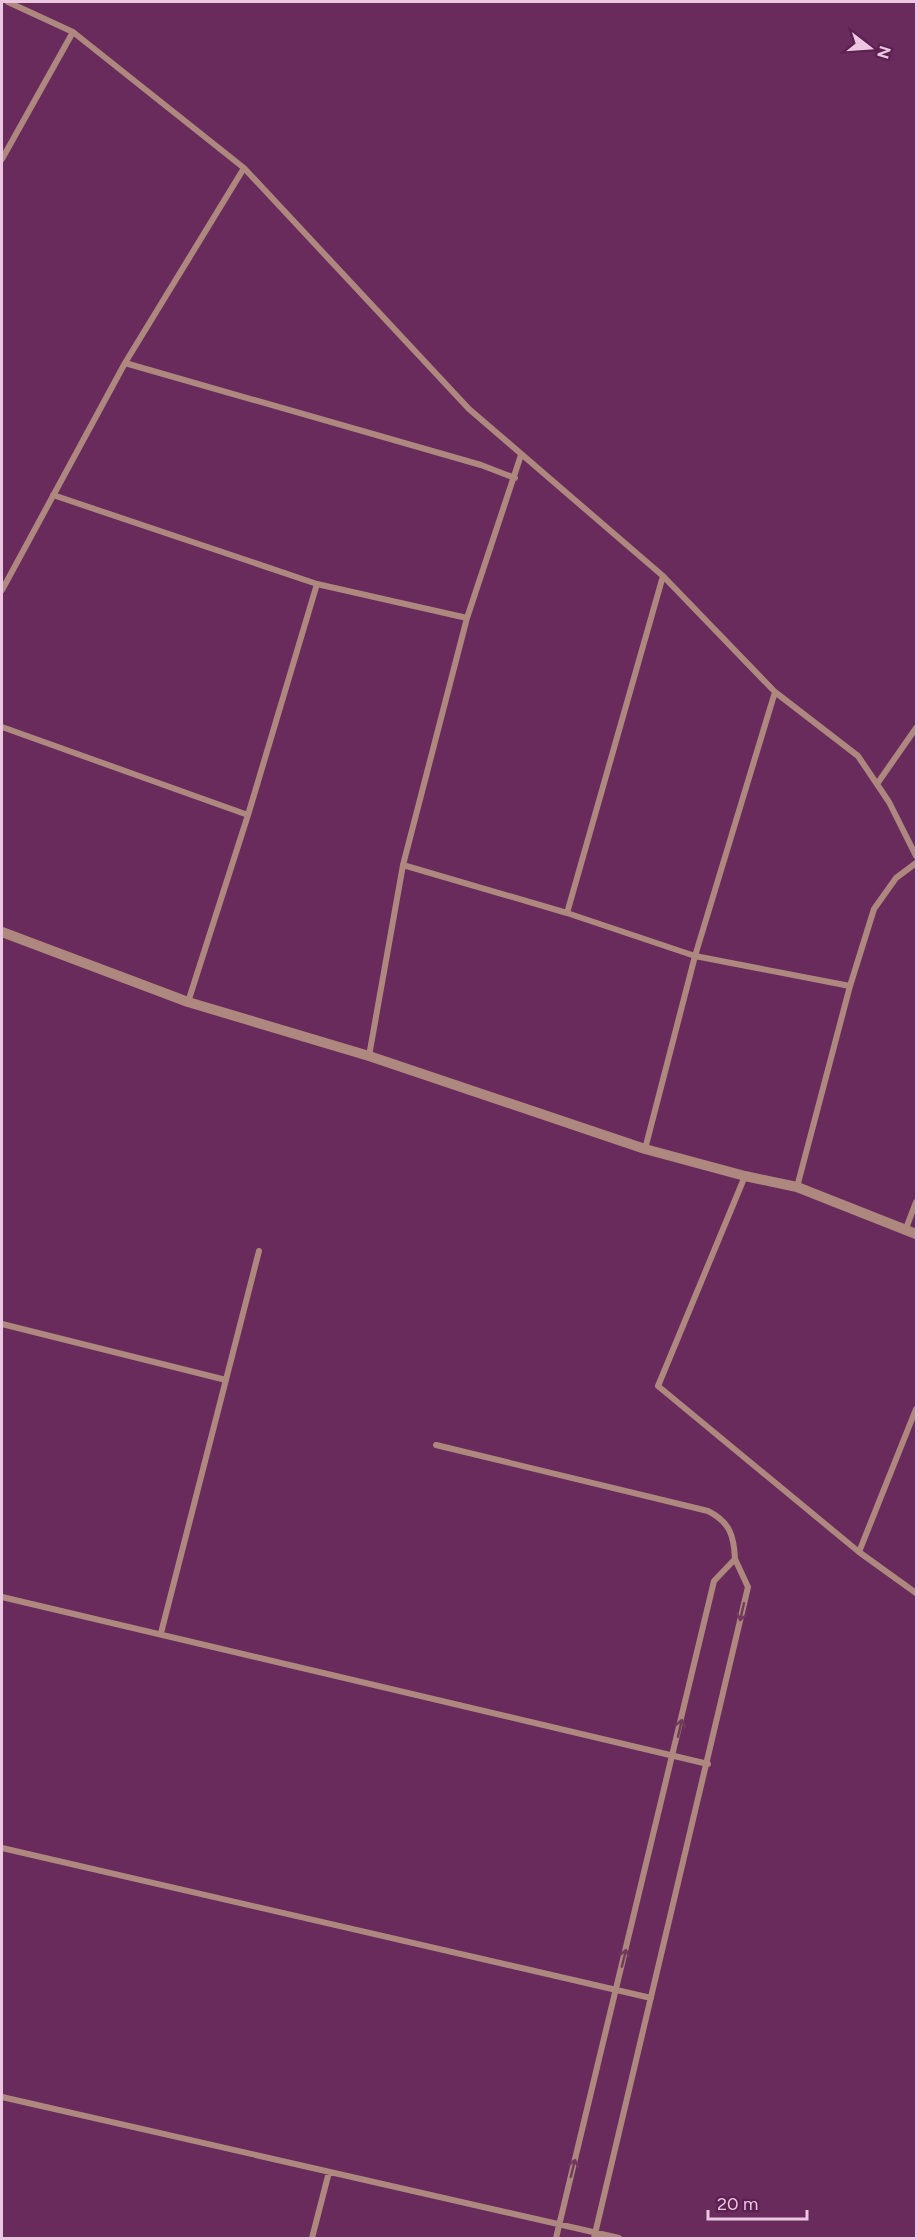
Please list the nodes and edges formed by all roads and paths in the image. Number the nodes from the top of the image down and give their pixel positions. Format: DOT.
graph roads {
  1 [pos="8,2"];
  2 [pos="74,32"];
  3 [pos="2,159"];
  4 [pos="244,168"];
  5 [pos="125,363"];
  6 [pos="521,456"];
  7 [pos="515,478"];
  8 [pos="52,495"];
  9 [pos="663,576"];
  10 [pos="317,584"];
  11 [pos="2,590"];
  12 [pos="467,618"];
  13 [pos="775,692"];
  14 [pos="2,727"];
  15 [pos="916,728"];
  16 [pos="877,784"];
  17 [pos="248,815"];
  18 [pos="916,856"];
  19 [pos="916,863"];
  20 [pos="403,865"];
  21 [pos="567,913"];
  22 [pos="2,932"];
  23 [pos="695,956"];
  24 [pos="850,986"];
  25 [pos="188,1002"];
  26 [pos="369,1056"];
  27 [pos="645,1149"];
  28 [pos="745,1176"];
  29 [pos="797,1187"];
  30 [pos="916,1202"];
  31 [pos="905,1231"];
  32 [pos="916,1234"];
  33 [pos="259,1251"];
  34 [pos="2,1324"];
  35 [pos="226,1380"];
  36 [pos="916,1409"];
  37 [pos="436,1445"];
  38 [pos="859,1551"];
  39 [pos="735,1559"];
  40 [pos="916,1593"];
  41 [pos="2,1597"];
  42 [pos="161,1633"];
  43 [pos="673,1755"];
  44 [pos="708,1764"];
  45 [pos="2,1848"];
  46 [pos="616,1990"];
  47 [pos="651,1998"];
  48 [pos="2,2097"];
  49 [pos="329,2172"];
  50 [pos="559,2225"];
  51 [pos="594,2236"];
  52 [pos="312,2238"];
  53 [pos="556,2238"];
  54 [pos="620,2238"];
  1 -- 2 [label="street"];
  2 -- 3 [label="street"];
  2 -- 4 [label="street"];
  4 -- 5 [label="street"];
  4 -- 6 [label="street"];
  5 -- 7 [label="street"];
  5 -- 8 [label="street"];
  6 -- 7 [label="street"];
  6 -- 9 [label="street"];
  7 -- 12 [label="street"];
  8 -- 10 [label="street"];
  8 -- 11 [label="street"];
  9 -- 13 [label="street"];
  9 -- 21 [label="street"];
  10 -- 12 [label="street"];
  10 -- 17 [label="street"];
  12 -- 20 [label="street"];
  13 -- 16 [label="street"];
  13 -- 23 [label="street"];
  14 -- 17 [label="street"];
  15 -- 16 [label="street"];
  16 -- 18 [label="street"];
  17 -- 25 [label="street"];
  19 -- 24 [label="street"];
  20 -- 21 [label="street"];
  20 -- 26 [label="street"];
  21 -- 23 [label="street"];
  22 -- 25 [label="street"];
  23 -- 24 [label="street"];
  23 -- 27 [label="street"];
  24 -- 29 [label="street"];
  25 -- 26 [label="street"];
  26 -- 27 [label="street"];
  27 -- 28 [label="street"];
  28 -- 29 [label="street"];
  28 -- 38 [label="street"];
  29 -- 31 [label="street"];
  30 -- 31 [label="street"];
  31 -- 32 [label="street"];
  33 -- 35 [label="street"];
  34 -- 35 [label="street"];
  35 -- 42 [label="street"];
  36 -- 38 [label="street"];
  37 -- 39 [label="street"];
  38 -- 40 [label="street"];
  43 -- 39 [label="street, one-way"];
  39 -- 44 [label="street, one-way"];
  41 -- 42 [label="street"];
  42 -- 43 [label="street"];
  43 -- 44 [label="street"];
  46 -- 43 [label="street, one-way"];
  44 -- 47 [label="street"];
  45 -- 46 [label="street"];
  46 -- 47 [label="street"];
  50 -- 46 [label="street, one-way"];
  47 -- 51 [label="street"];
  48 -- 49 [label="street"];
  49 -- 50 [label="street"];
  49 -- 52 [label="street"];
  50 -- 51 [label="street"];
  50 -- 53 [label="street"];
  51 -- 54 [label="street"];
}
